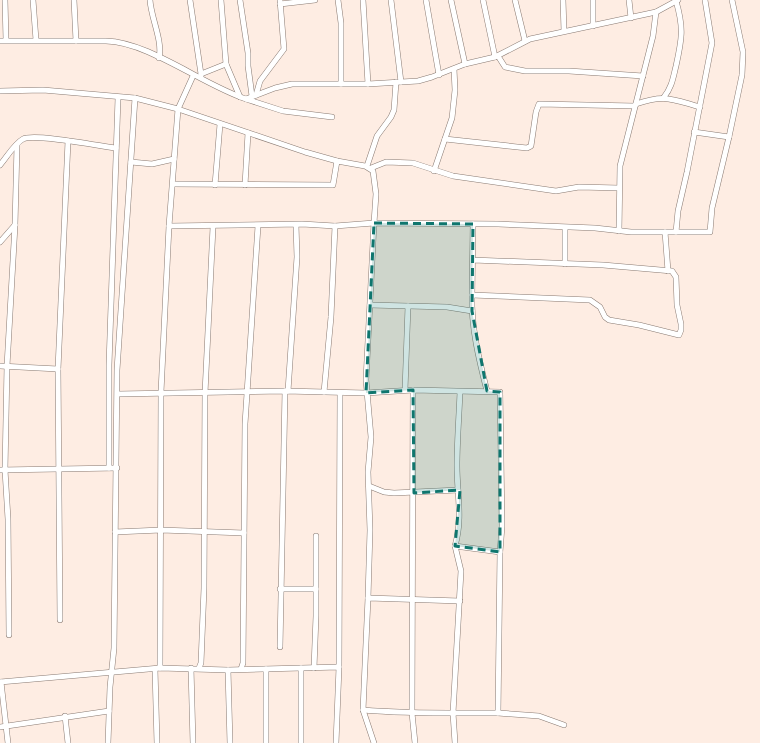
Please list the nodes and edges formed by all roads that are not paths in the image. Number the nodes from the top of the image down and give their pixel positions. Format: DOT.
graph roads {
  1 [pos="5,0"];
  2 [pos="33,0"];
  3 [pos="74,0"];
  4 [pos="150,0"];
  5 [pos="190,0"];
  6 [pos="222,0"];
  7 [pos="240,0"];
  8 [pos="315,0"];
  9 [pos="338,0"];
  10 [pos="363,0"];
  11 [pos="391,0"];
  12 [pos="426,0"];
  13 [pos="451,0"];
  14 [pos="483,0"];
  15 [pos="515,0"];
  16 [pos="563,0"];
  17 [pos="592,0"];
  18 [pos="629,0"];
  19 [pos="677,0"];
  20 [pos="705,0"];
  21 [pos="732,0"];
  22 [pos="304,1"];
  23 [pos="280,2"];
  24 [pos="670,2"];
  25 [pos="656,12"];
  26 [pos="630,18"];
  27 [pos="593,26"];
  28 [pos="564,31"];
  29 [pos="3,40"];
  30 [pos="36,40"];
  31 [pos="76,41"];
  32 [pos="525,41"];
  33 [pos="497,56"];
  34 [pos="159,58"];
  35 [pos="226,64"];
  36 [pos="465,64"];
  37 [pos="454,69"];
  38 [pos="439,75"];
  39 [pos="193,76"];
  40 [pos="201,76"];
  41 [pos="643,76"];
  42 [pos="398,82"];
  43 [pos="341,84"];
  44 [pos="368,84"];
  45 [pos="0,91"];
  46 [pos="254,96"];
  47 [pos="118,98"];
  48 [pos="135,98"];
  49 [pos="243,98"];
  50 [pos="664,98"];
  51 [pos="635,105"];
  52 [pos="700,107"];
  53 [pos="178,110"];
  54 [pos="332,117"];
  55 [pos="220,124"];
  56 [pos="694,132"];
  57 [pos="248,133"];
  58 [pos="729,137"];
  59 [pos="445,139"];
  60 [pos="68,142"];
  61 [pos="17,145"];
  62 [pos="116,148"];
  63 [pos="174,159"];
  64 [pos="337,161"];
  65 [pos="131,162"];
  66 [pos="0,165"];
  67 [pos="369,167"];
  68 [pos="434,171"];
  69 [pos="173,184"];
  70 [pos="215,185"];
  71 [pos="245,185"];
  72 [pos="619,188"];
  73 [pos="374,223"];
  74 [pos="473,224"];
  75 [pos="15,225"];
  76 [pos="296,225"];
  77 [pos="169,226"];
  78 [pos="258,226"];
  79 [pos="335,226"];
  80 [pos="213,227"];
  81 [pos="565,228"];
  82 [pos="619,231"];
  83 [pos="666,232"];
  84 [pos="676,232"];
  85 [pos="0,242"];
  86 [pos="473,260"];
  87 [pos="565,264"];
  88 [pos="668,271"];
  89 [pos="472,295"];
  90 [pos="370,305"];
  91 [pos="408,306"];
  92 [pos="472,311"];
  93 [pos="0,366"];
  94 [pos="7,366"];
  95 [pos="58,369"];
  96 [pos="405,390"];
  97 [pos="413,390"];
  98 [pos="287,391"];
  99 [pos="487,391"];
  100 [pos="161,392"];
  101 [pos="247,392"];
  102 [pos="324,392"];
  103 [pos="460,392"];
  104 [pos="205,393"];
  105 [pos="340,393"];
  106 [pos="366,393"];
  107 [pos="118,394"];
  108 [pos="60,468"];
  109 [pos="109,468"];
  110 [pos="117,468"];
  111 [pos="3,470"];
  112 [pos="369,486"];
  113 [pos="458,490"];
  114 [pos="414,493"];
  115 [pos="161,530"];
  116 [pos="116,532"];
  117 [pos="205,532"];
  118 [pos="244,533"];
  119 [pos="316,536"];
  120 [pos="455,546"];
  121 [pos="500,552"];
  122 [pos="280,589"];
  123 [pos="316,589"];
  124 [pos="368,598"];
  125 [pos="413,599"];
  126 [pos="460,601"];
  127 [pos="60,620"];
  128 [pos="9,635"];
  129 [pos="280,647"];
  130 [pos="191,668"];
  131 [pos="199,668"];
  132 [pos="302,668"];
  133 [pos="314,668"];
  134 [pos="339,668"];
  135 [pos="157,669"];
  136 [pos="241,669"];
  137 [pos="266,669"];
  138 [pos="228,670"];
  139 [pos="111,672"];
  140 [pos="1,682"];
  141 [pos="109,710"];
  142 [pos="363,710"];
  143 [pos="412,713"];
  144 [pos="453,713"];
  145 [pos="498,713"];
  146 [pos="65,716"];
  147 [pos="564,725"];
  148 [pos="6,726"];
  149 [pos="0,727"];
  150 [pos="8,743"];
  151 [pos="68,743"];
  152 [pos="108,743"];
  153 [pos="157,743"];
  154 [pos="193,743"];
  155 [pos="230,743"];
  156 [pos="266,743"];
  157 [pos="301,743"];
  158 [pos="336,743"];
  159 [pos="374,743"];
  160 [pos="415,743"];
  161 [pos="455,743"];
  1 -- 29 [label="street"];
  2 -- 30 [label="street"];
  3 -- 31 [label="street"];
  4 -- 34 [label="street"];
  5 -- 40 [label="street"];
  6 -- 35 [label="street"];
  7 -- 46 [label="street"];
  8 -- 22 [label="street"];
  9 -- 43 [label="street"];
  10 -- 44 [label="street"];
  11 -- 42 [label="street"];
  12 -- 38 [label="street"];
  13 -- 36 [label="street"];
  14 -- 33 [label="street"];
  15 -- 32 [label="street"];
  16 -- 28 [label="street"];
  17 -- 27 [label="street"];
  18 -- 26 [label="street"];
  19 -- 24 [label="street"];
  19 -- 50 [label="street"];
  20 -- 52 [label="street"];
  21 -- 58 [label="street"];
  22 -- 23 [label="street"];
  23 -- 46 [label="street"];
  24 -- 25 [label="street"];
  25 -- 26 [label="street"];
  25 -- 41 [label="street"];
  26 -- 27 [label="street"];
  27 -- 28 [label="street"];
  28 -- 32 [label="street"];
  29 -- 30 [label="street"];
  30 -- 31 [label="street"];
  31 -- 34 [label="street"];
  32 -- 33 [label="street"];
  33 -- 36 [label="street"];
  33 -- 41 [label="street"];
  34 -- 39 [label="street"];
  35 -- 40 [label="street"];
  35 -- 49 [label="street"];
  36 -- 37 [label="street"];
  37 -- 38 [label="street"];
  37 -- 59 [label="street"];
  38 -- 42 [label="street"];
  39 -- 40 [label="street"];
  39 -- 53 [label="street"];
  40 -- 49 [label="street"];
  41 -- 51 [label="street"];
  42 -- 44 [label="street"];
  42 -- 67 [label="street"];
  43 -- 44 [label="street"];
  43 -- 46 [label="street"];
  45 -- 47 [label="street"];
  46 -- 49 [label="street"];
  47 -- 48 [label="street"];
  47 -- 62 [label="street"];
  48 -- 53 [label="street"];
  48 -- 65 [label="street"];
  49 -- 54 [label="street"];
  50 -- 51 [label="street"];
  50 -- 52 [label="street"];
  51 -- 59 [label="street"];
  51 -- 72 [label="street"];
  52 -- 56 [label="street"];
  53 -- 55 [label="street"];
  53 -- 63 [label="street"];
  55 -- 57 [label="street"];
  55 -- 70 [label="street"];
  56 -- 58 [label="street"];
  56 -- 84 [label="street"];
  57 -- 64 [label="street"];
  57 -- 71 [label="street"];
  58 -- 84 [label="street"];
  59 -- 68 [label="street"];
  60 -- 61 [label="street"];
  60 -- 62 [label="street"];
  60 -- 95 [label="street"];
  61 -- 66 [label="street"];
  61 -- 75 [label="street"];
  62 -- 109 [label="street"];
  63 -- 65 [label="street"];
  63 -- 69 [label="street"];
  64 -- 67 [label="street"];
  64 -- 71 [label="street"];
  65 -- 107 [label="street"];
  67 -- 68 [label="street"];
  67 -- 73 [label="street"];
  68 -- 72 [label="street"];
  69 -- 70 [label="street"];
  69 -- 77 [label="street"];
  70 -- 71 [label="street"];
  72 -- 82 [label="street"];
  73 -- 74 [label="street"];
  73 -- 79 [label="street"];
  73 -- 90 [label="street"];
  74 -- 81 [label="street"];
  74 -- 86 [label="street"];
  75 -- 85 [label="street"];
  75 -- 94 [label="street"];
  76 -- 78 [label="street"];
  76 -- 79 [label="street"];
  76 -- 98 [label="street"];
  77 -- 80 [label="street"];
  77 -- 100 [label="street"];
  78 -- 80 [label="street"];
  78 -- 101 [label="street"];
  79 -- 102 [label="street"];
  80 -- 104 [label="street"];
  81 -- 82 [label="street"];
  81 -- 87 [label="street"];
  82 -- 83 [label="street"];
  83 -- 84 [label="street"];
  83 -- 88 [label="street"];
  86 -- 87 [label="street"];
  86 -- 89 [label="street"];
  87 -- 88 [label="street"];
  88 -- 89 [label="street"];
  89 -- 92 [label="street"];
  90 -- 91 [label="street"];
  90 -- 106 [label="street"];
  91 -- 92 [label="street"];
  91 -- 96 [label="street"];
  92 -- 99 [label="street"];
  93 -- 94 [label="street"];
  94 -- 95 [label="street"];
  94 -- 111 [label="street"];
  95 -- 108 [label="street"];
  96 -- 97 [label="street"];
  96 -- 106 [label="street"];
  97 -- 103 [label="street"];
  97 -- 114 [label="street"];
  98 -- 101 [label="street"];
  98 -- 102 [label="street"];
  98 -- 122 [label="street"];
  99 -- 103 [label="street"];
  99 -- 121 [label="street"];
  100 -- 104 [label="street"];
  100 -- 107 [label="street"];
  100 -- 115 [label="street"];
  101 -- 104 [label="street"];
  101 -- 118 [label="street"];
  102 -- 105 [label="street"];
  103 -- 113 [label="street"];
  104 -- 117 [label="street"];
  105 -- 106 [label="street"];
  105 -- 134 [label="street"];
  106 -- 112 [label="street"];
  107 -- 110 [label="street"];
  108 -- 109 [label="street"];
  108 -- 111 [label="street"];
  108 -- 127 [label="street"];
  109 -- 110 [label="street"];
  110 -- 116 [label="street"];
  111 -- 128 [label="street"];
  112 -- 114 [label="street"];
  112 -- 124 [label="street"];
  113 -- 114 [label="street"];
  113 -- 120 [label="street"];
  114 -- 125 [label="street"];
  115 -- 116 [label="street"];
  115 -- 117 [label="street"];
  115 -- 135 [label="street"];
  116 -- 139 [label="street"];
  117 -- 118 [label="street"];
  117 -- 131 [label="street"];
  118 -- 136 [label="street"];
  119 -- 123 [label="street"];
  120 -- 121 [label="street"];
  120 -- 126 [label="street"];
  121 -- 145 [label="street"];
  122 -- 123 [label="street"];
  122 -- 129 [label="street"];
  123 -- 133 [label="street"];
  124 -- 125 [label="street"];
  124 -- 142 [label="street"];
  125 -- 126 [label="street"];
  125 -- 143 [label="street"];
  126 -- 144 [label="street"];
  130 -- 131 [label="street"];
  130 -- 135 [label="street"];
  130 -- 154 [label="street"];
  131 -- 138 [label="street"];
  132 -- 133 [label="street"];
  132 -- 137 [label="street"];
  132 -- 157 [label="street"];
  133 -- 134 [label="street"];
  134 -- 158 [label="street"];
  135 -- 139 [label="street"];
  135 -- 153 [label="street"];
  136 -- 137 [label="street"];
  136 -- 138 [label="street"];
  137 -- 156 [label="street"];
  138 -- 155 [label="street"];
  139 -- 140 [label="street"];
  139 -- 141 [label="street"];
  140 -- 148 [label="street"];
  141 -- 146 [label="street"];
  141 -- 152 [label="street"];
  142 -- 143 [label="street"];
  142 -- 159 [label="street"];
  143 -- 144 [label="street"];
  143 -- 160 [label="street"];
  144 -- 145 [label="street"];
  144 -- 161 [label="street"];
  145 -- 147 [label="street"];
  146 -- 148 [label="street"];
  146 -- 151 [label="street"];
  148 -- 149 [label="street"];
  148 -- 150 [label="street"];
}
